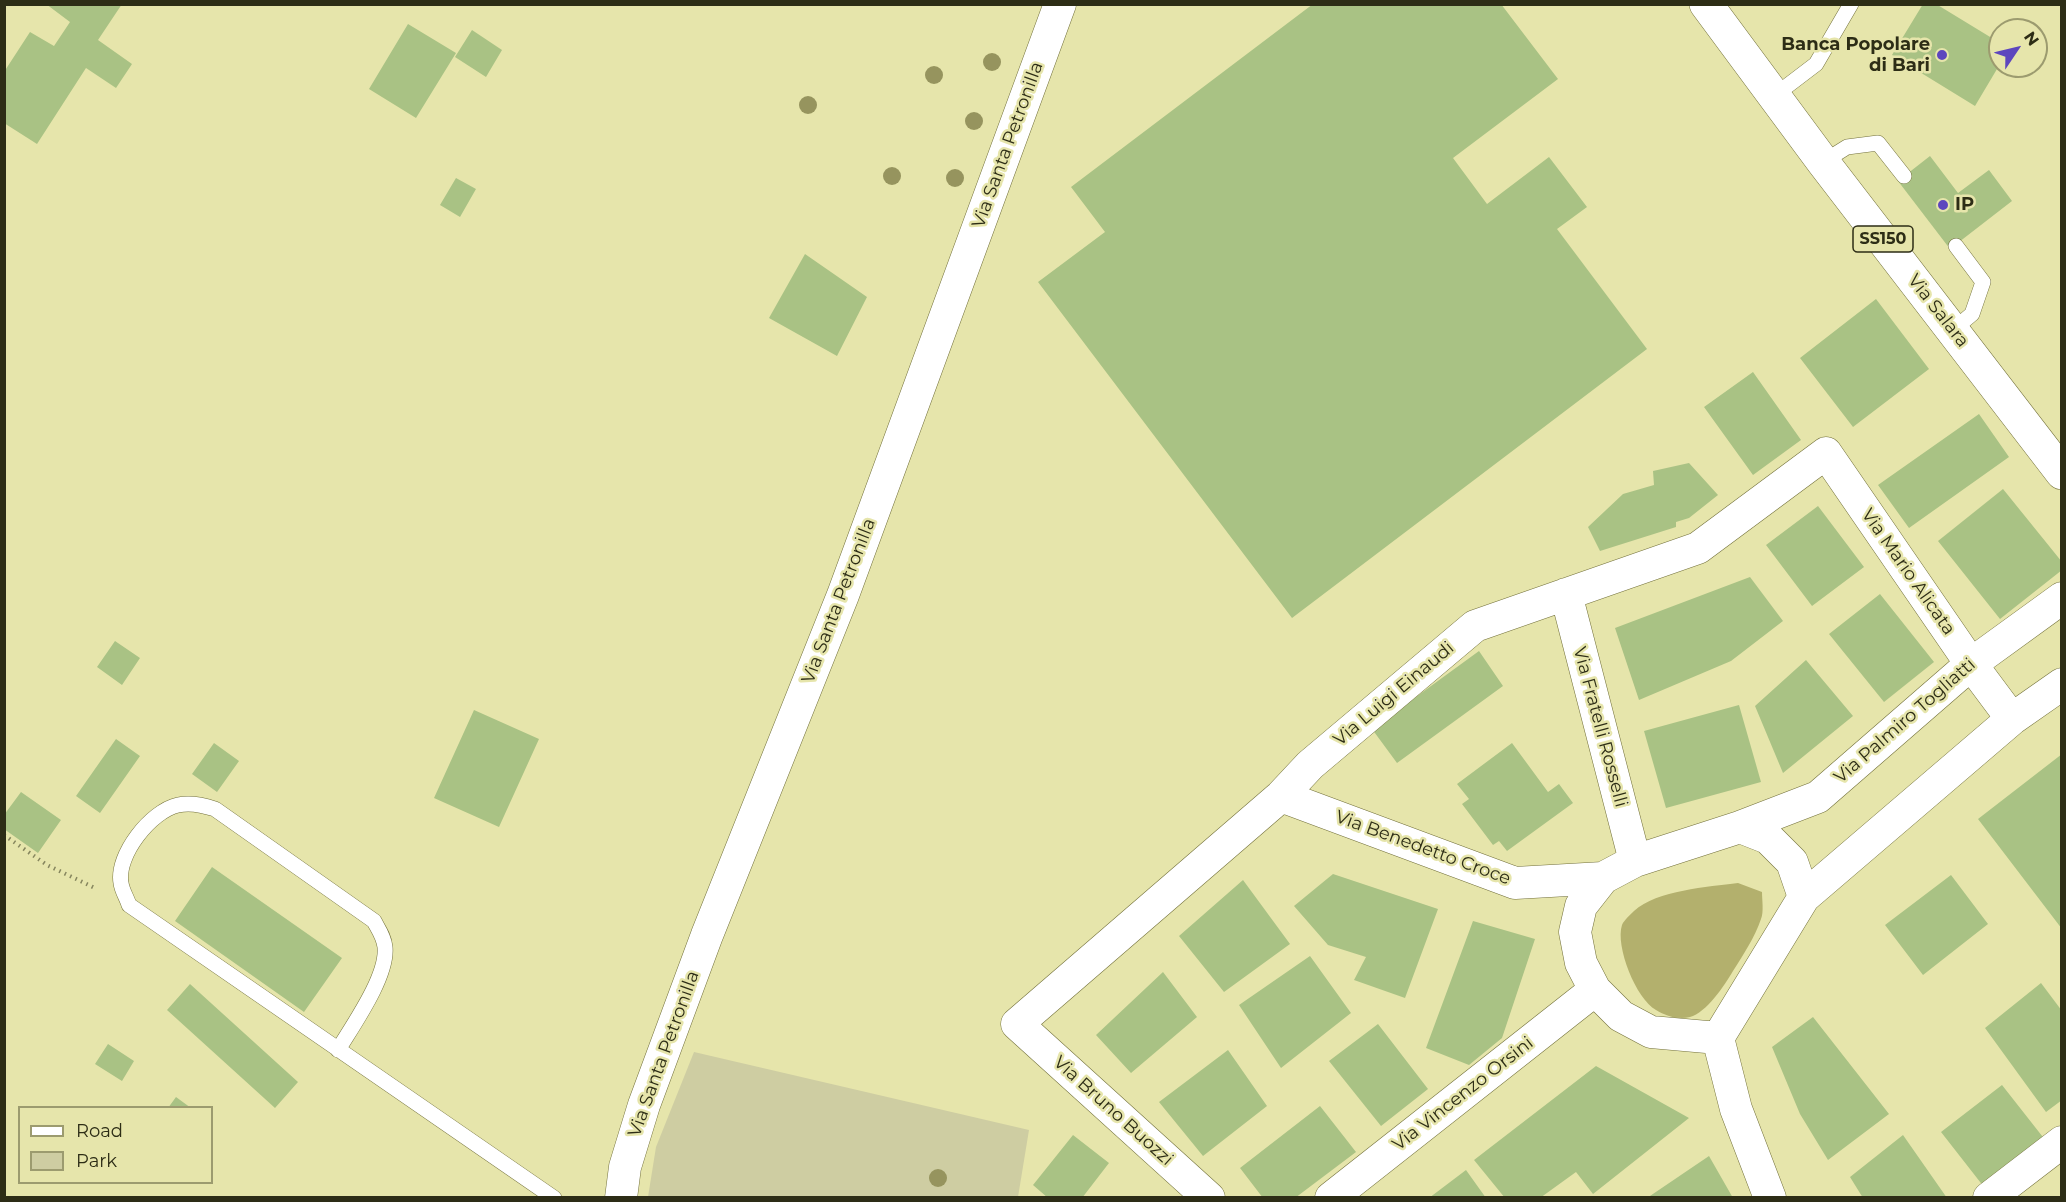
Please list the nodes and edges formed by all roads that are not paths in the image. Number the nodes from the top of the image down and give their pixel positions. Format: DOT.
graph roads {
  1 [pos="1060,4"];
  2 [pos="1706,4"];
  3 [pos="1851,4"];
  4 [pos="1774,96"];
  5 [pos="1823,162"];
  6 [pos="1904,176"];
  7 [pos="1956,246"];
  8 [pos="1953,330"];
  9 [pos="1826,453"];
  10 [pos="2061,473"];
  11 [pos="1566,594"];
  12 [pos="2061,598"];
  13 [pos="1971,664"];
  14 [pos="2061,684"];
  15 [pos="2012,720"];
  16 [pos="1281,796"];
  17 [pos="1740,827"];
  18 [pos="1635,861"];
  19 [pos="1603,878"];
  20 [pos="1804,897"];
  21 [pos="1595,990"];
  22 [pos="1017,1024"];
  23 [pos="1718,1038"];
  24 [pos="338,1050"];
  25 [pos="2061,1142"];
  26 [pos="554,1197"];
  27 [pos="621,1197"];
  28 [pos="1209,1197"];
  29 [pos="1331,1197"];
  30 [pos="1770,1197"];
  31 [pos="1989,1197"];
  1 -- 27 [label="street, Via Santa Petronilla"];
  2 -- 4 [label="main road, Via Salara / SS150"];
  3 -- 4 [label="lane"];
  4 -- 5 [label="main road, Via Salara / SS150"];
  5 -- 6 [label="lane"];
  5 -- 8 [label="main road, Via Salara / SS150"];
  7 -- 8 [label="lane"];
  8 -- 10 [label="main road, Via Salara / SS150"];
  9 -- 11 [label="street, Via Luigi Einaudi"];
  9 -- 13 [label="street, Via Mario Alicata"];
  11 -- 16 [label="street, Via Luigi Einaudi"];
  11 -- 18 [label="street, Via Fratelli Rosselli"];
  12 -- 13 [label="street, Via Palmiro Togliatti"];
  13 -- 15 [label="street, Via Mario Alicata"];
  13 -- 17 [label="street, Via Palmiro Togliatti"];
  14 -- 15 [label="street"];
  15 -- 20 [label="street"];
  16 -- 19 [label="street, Via Benedetto Croce"];
  16 -- 22 [label="street, Via Luigi Einaudi"];
  17 -- 18 [label="street"];
  17 -- 20 [label="street"];
  18 -- 19 [label="street"];
  19 -- 21 [label="street"];
  20 -- 23 [label="street"];
  21 -- 23 [label="street"];
  21 -- 29 [label="street, Via Vincenzo Orsini"];
  22 -- 28 [label="street, Via Bruno Buozzi"];
  23 -- 30 [label="street"];
  24 -- 24 [label="lane"];
  24 -- 26 [label="lane"];
  25 -- 31 [label="street"];
}
